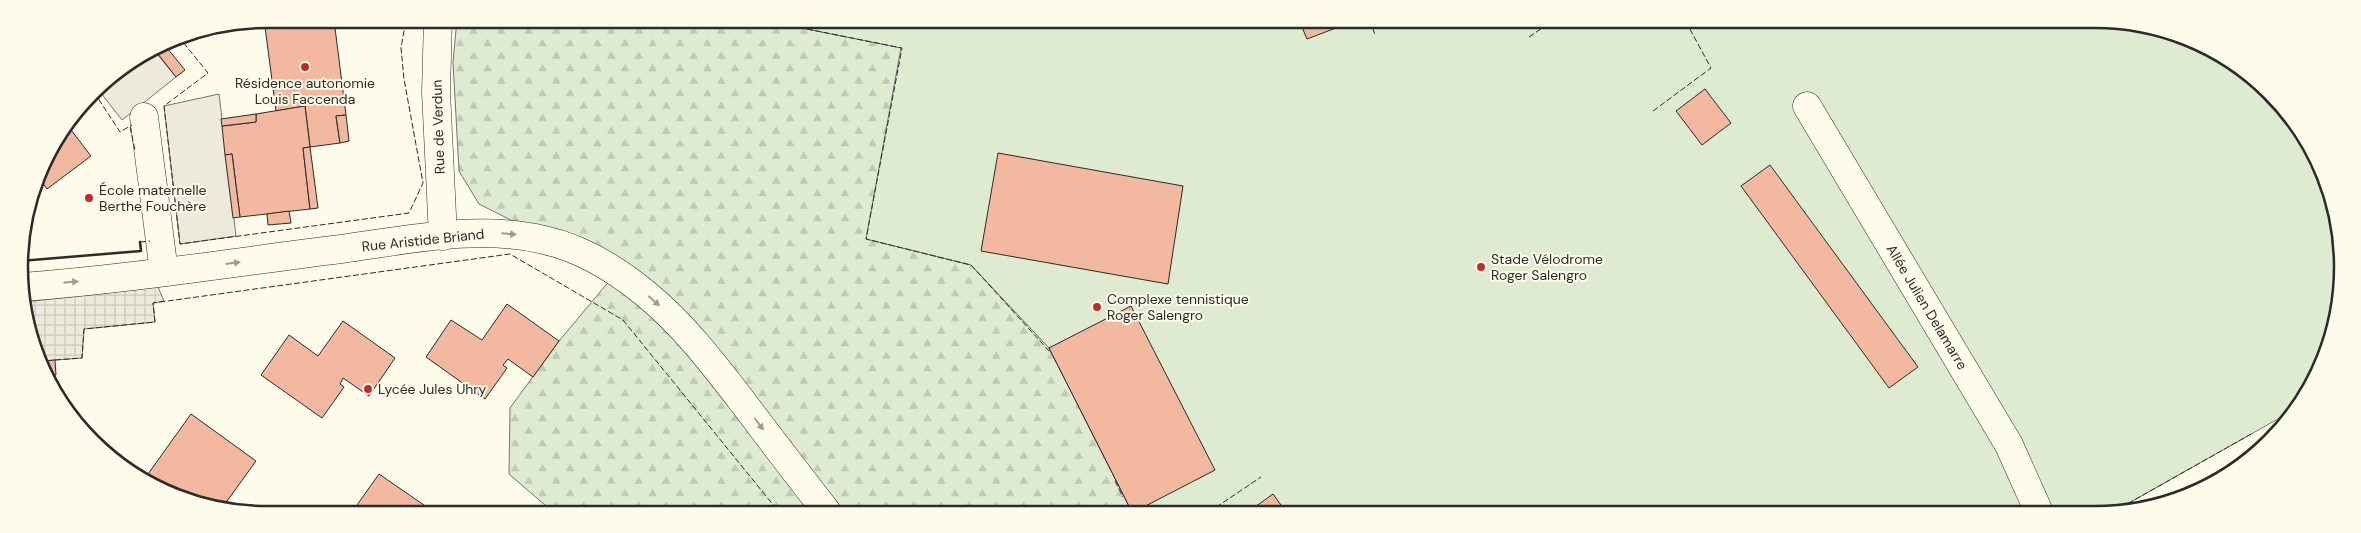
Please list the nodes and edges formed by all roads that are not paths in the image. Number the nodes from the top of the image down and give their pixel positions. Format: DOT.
graph roads {
  1 [pos="438,28"];
  2 [pos="1807,106"];
  3 [pos="144,118"];
  4 [pos="443,236"];
  5 [pos="164,272"];
  6 [pos="28,285"];
  7 [pos="822,506"];
  8 [pos="2036,506"];
  1 -- 4 [label="street, Rue de Verdun"];
  2 -- 8 [label="street, Allée Julien Delamarre"];
  3 -- 5 [label="street"];
  5 -- 4 [label="street, Rue Aristide Briand, one-way"];
  4 -- 7 [label="street, Rue Aristide Briand, one-way"];
  6 -- 5 [label="street, Rue Aristide Briand, one-way"];
}
